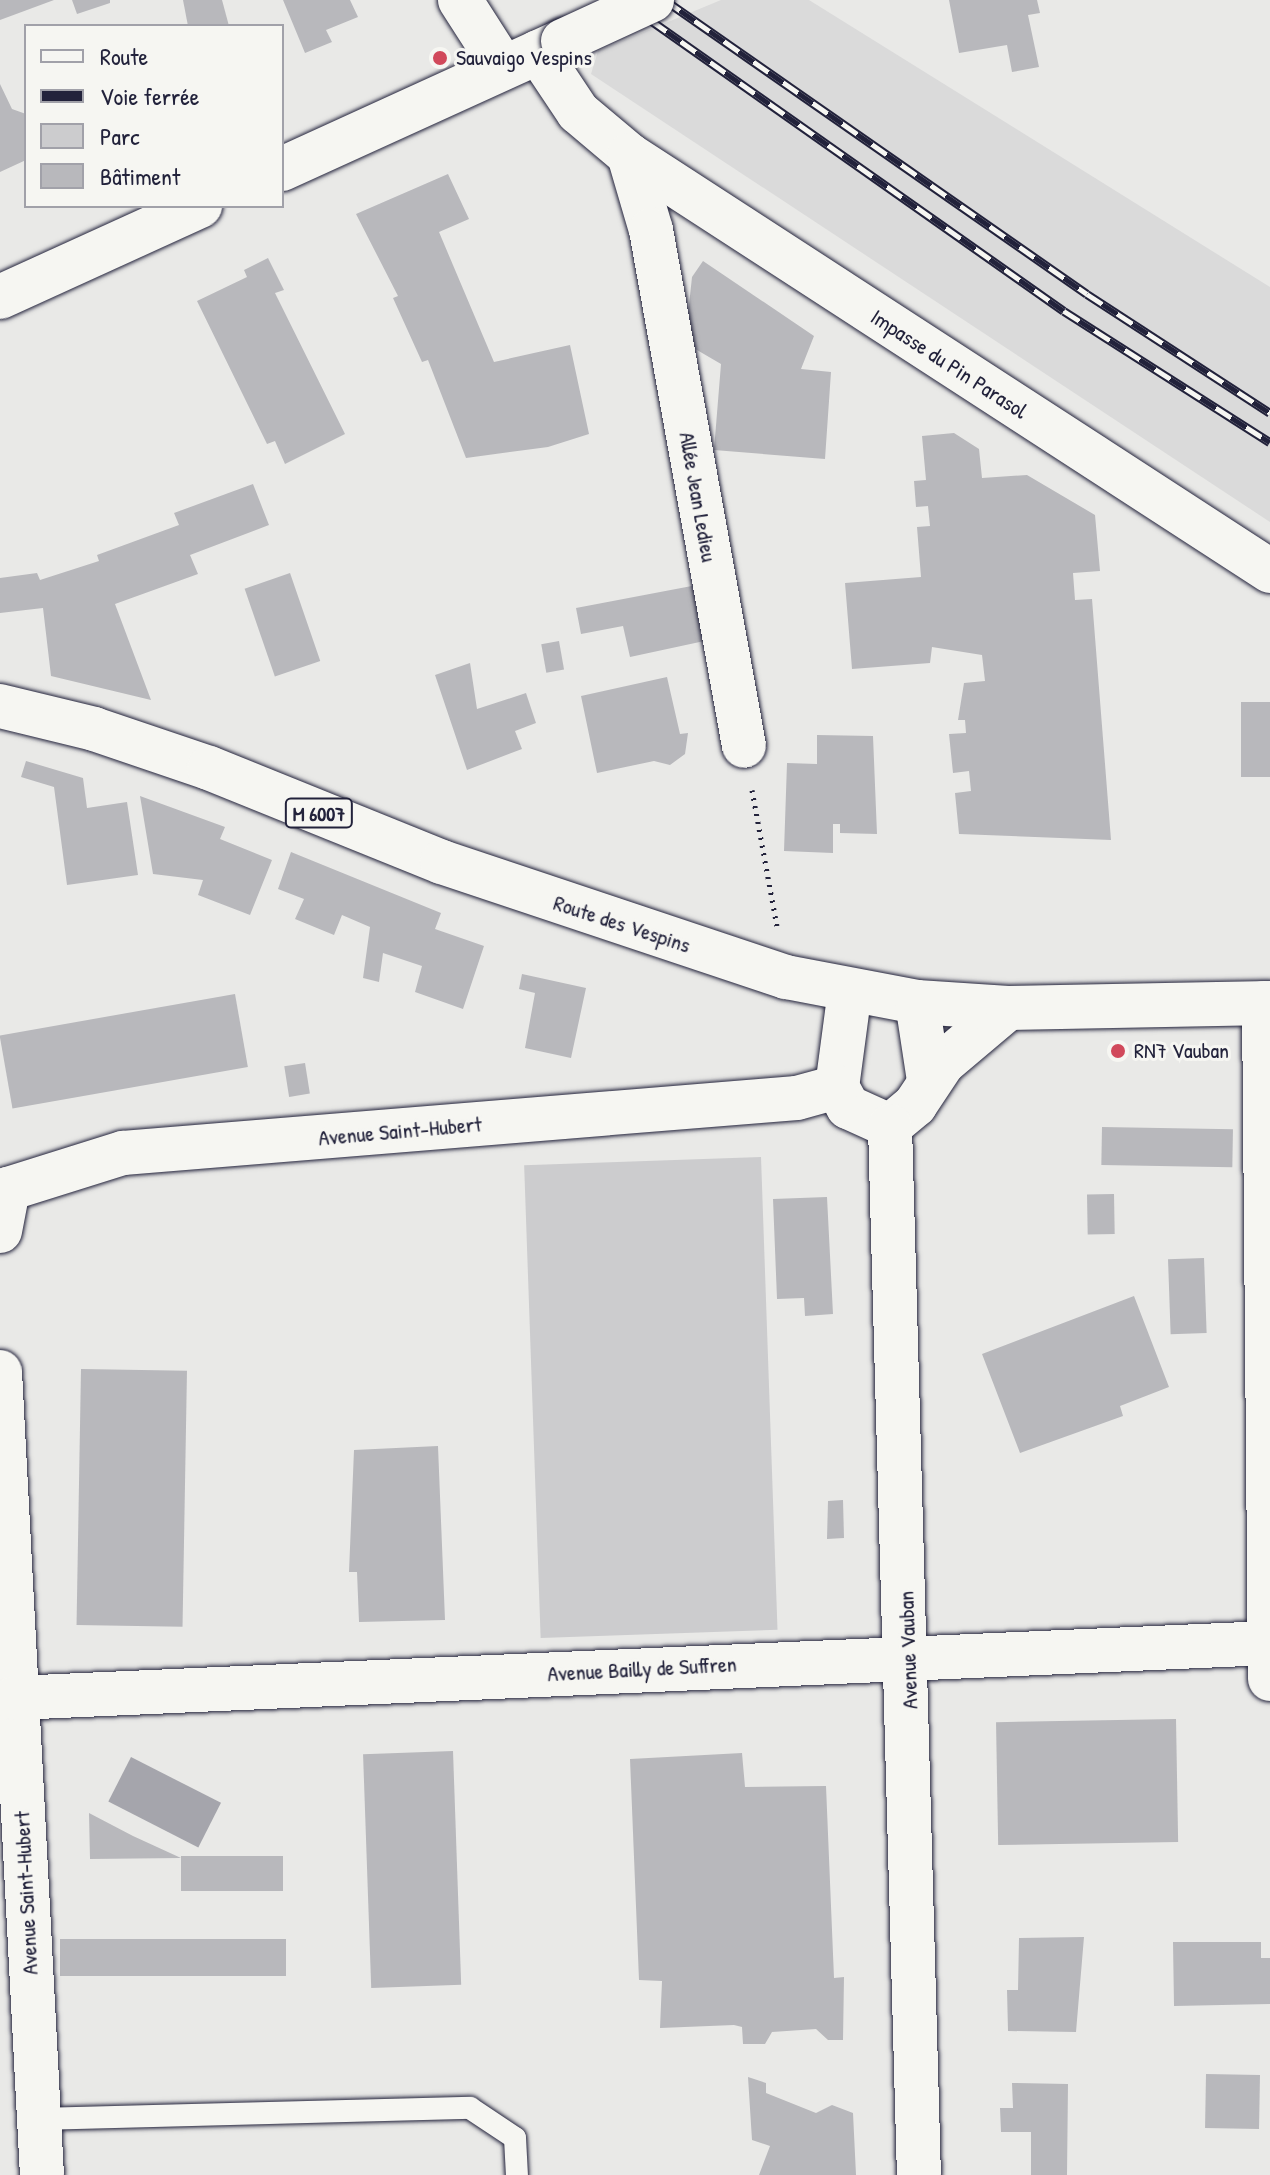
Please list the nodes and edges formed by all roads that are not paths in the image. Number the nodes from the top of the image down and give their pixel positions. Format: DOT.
graph roads {
  1 [pos="460,0"];
  2 [pos="652,0"];
  3 [pos="535,53"];
  4 [pos="629,155"];
  5 [pos="284,168"];
  6 [pos="196,208"];
  7 [pos="0,297"];
  8 [pos="1270,571"];
  9 [pos="0,706"];
  10 [pos="744,746"];
  11 [pos="850,990"];
  12 [pos="917,1002"];
  13 [pos="1267,1003"];
  14 [pos="1008,1008"];
  15 [pos="929,1080"];
  16 [pos="837,1087"];
  17 [pos="890,1126"];
  18 [pos="0,1231"];
  19 [pos="0,1372"];
  20 [pos="1269,1655"];
  21 [pos="908,1657"];
  22 [pos="14,1698"];
  23 [pos="39,2119"];
  24 [pos="42,2175"];
  25 [pos="517,2175"];
  26 [pos="919,2175"];
  1 -- 3 [label="street"];
  2 -- 3 [label="street, bridge"];
  3 -- 4 [label="street"];
  3 -- 5 [label="street"];
  4 -- 8 [label="street, Impasse du Pin Parasol"];
  4 -- 10 [label="street, Allée Jean Ledieu"];
  6 -- 7 [label="street"];
  9 -- 11 [label="street, Route des Vespins / M 6007"];
  11 -- 12 [label="street, Route des Vespins / M 6007"];
  11 -- 16 [label="street"];
  12 -- 14 [label="street, Route des Vespins / M 6007"];
  12 -- 15 [label="street"];
  13 -- 14 [label="street, Route des Vespins / M 6007"];
  13 -- 20 [label="street"];
  14 -- 15 [label="street"];
  15 -- 17 [label="street"];
  16 -- 17 [label="street"];
  16 -- 18 [label="street, Avenue Saint-Hubert"];
  17 -- 21 [label="street, Avenue Vauban"];
  19 -- 22 [label="street, Avenue Saint-Hubert"];
  20 -- 21 [label="street, Avenue Bailly de Suffren"];
  21 -- 22 [label="street, Avenue Bailly de Suffren"];
  21 -- 26 [label="street, Avenue Vauban"];
  22 -- 23 [label="street, Avenue Saint-Hubert"];
  23 -- 24 [label="street, Avenue Saint-Hubert"];
  23 -- 25 [label="lane"];
}
